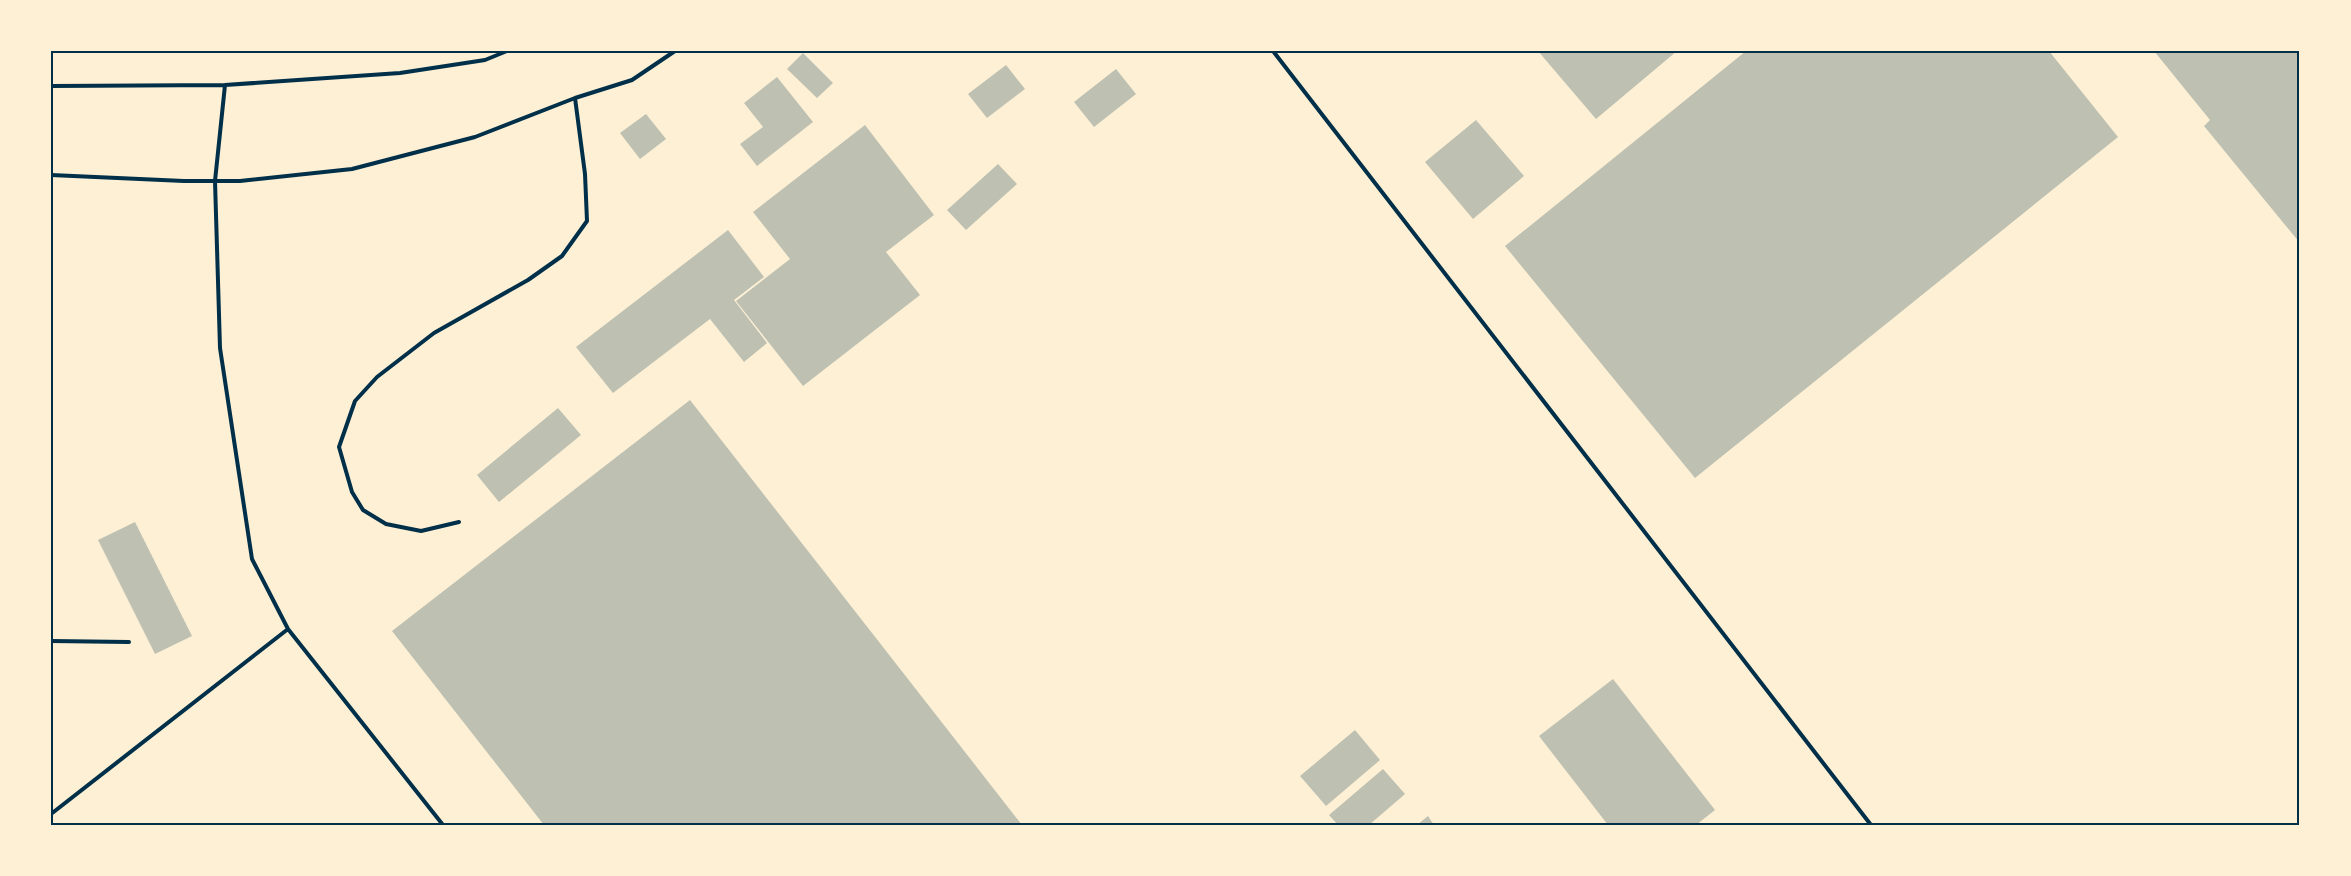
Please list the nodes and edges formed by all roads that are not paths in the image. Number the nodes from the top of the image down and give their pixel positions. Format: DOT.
graph roads {
  1 [pos="507,51"];
  2 [pos="675,51"];
  3 [pos="1273,51"];
  4 [pos="225,85"];
  5 [pos="51,86"];
  6 [pos="574,98"];
  7 [pos="51,175"];
  8 [pos="215,181"];
  9 [pos="459,522"];
  10 [pos="288,629"];
  11 [pos="51,641"];
  12 [pos="129,642"];
  13 [pos="51,814"];
  14 [pos="443,825"];
  15 [pos="1871,825"];
  1 -- 4 [label="lane"];
  2 -- 6 [label="lane"];
  3 -- 15 [label="lane"];
  4 -- 5 [label="lane"];
  4 -- 8 [label="lane"];
  6 -- 8 [label="lane"];
  6 -- 9 [label="lane"];
  7 -- 8 [label="lane"];
  8 -- 10 [label="lane"];
  10 -- 13 [label="lane"];
  10 -- 14 [label="lane"];
  11 -- 12 [label="lane"];
}
